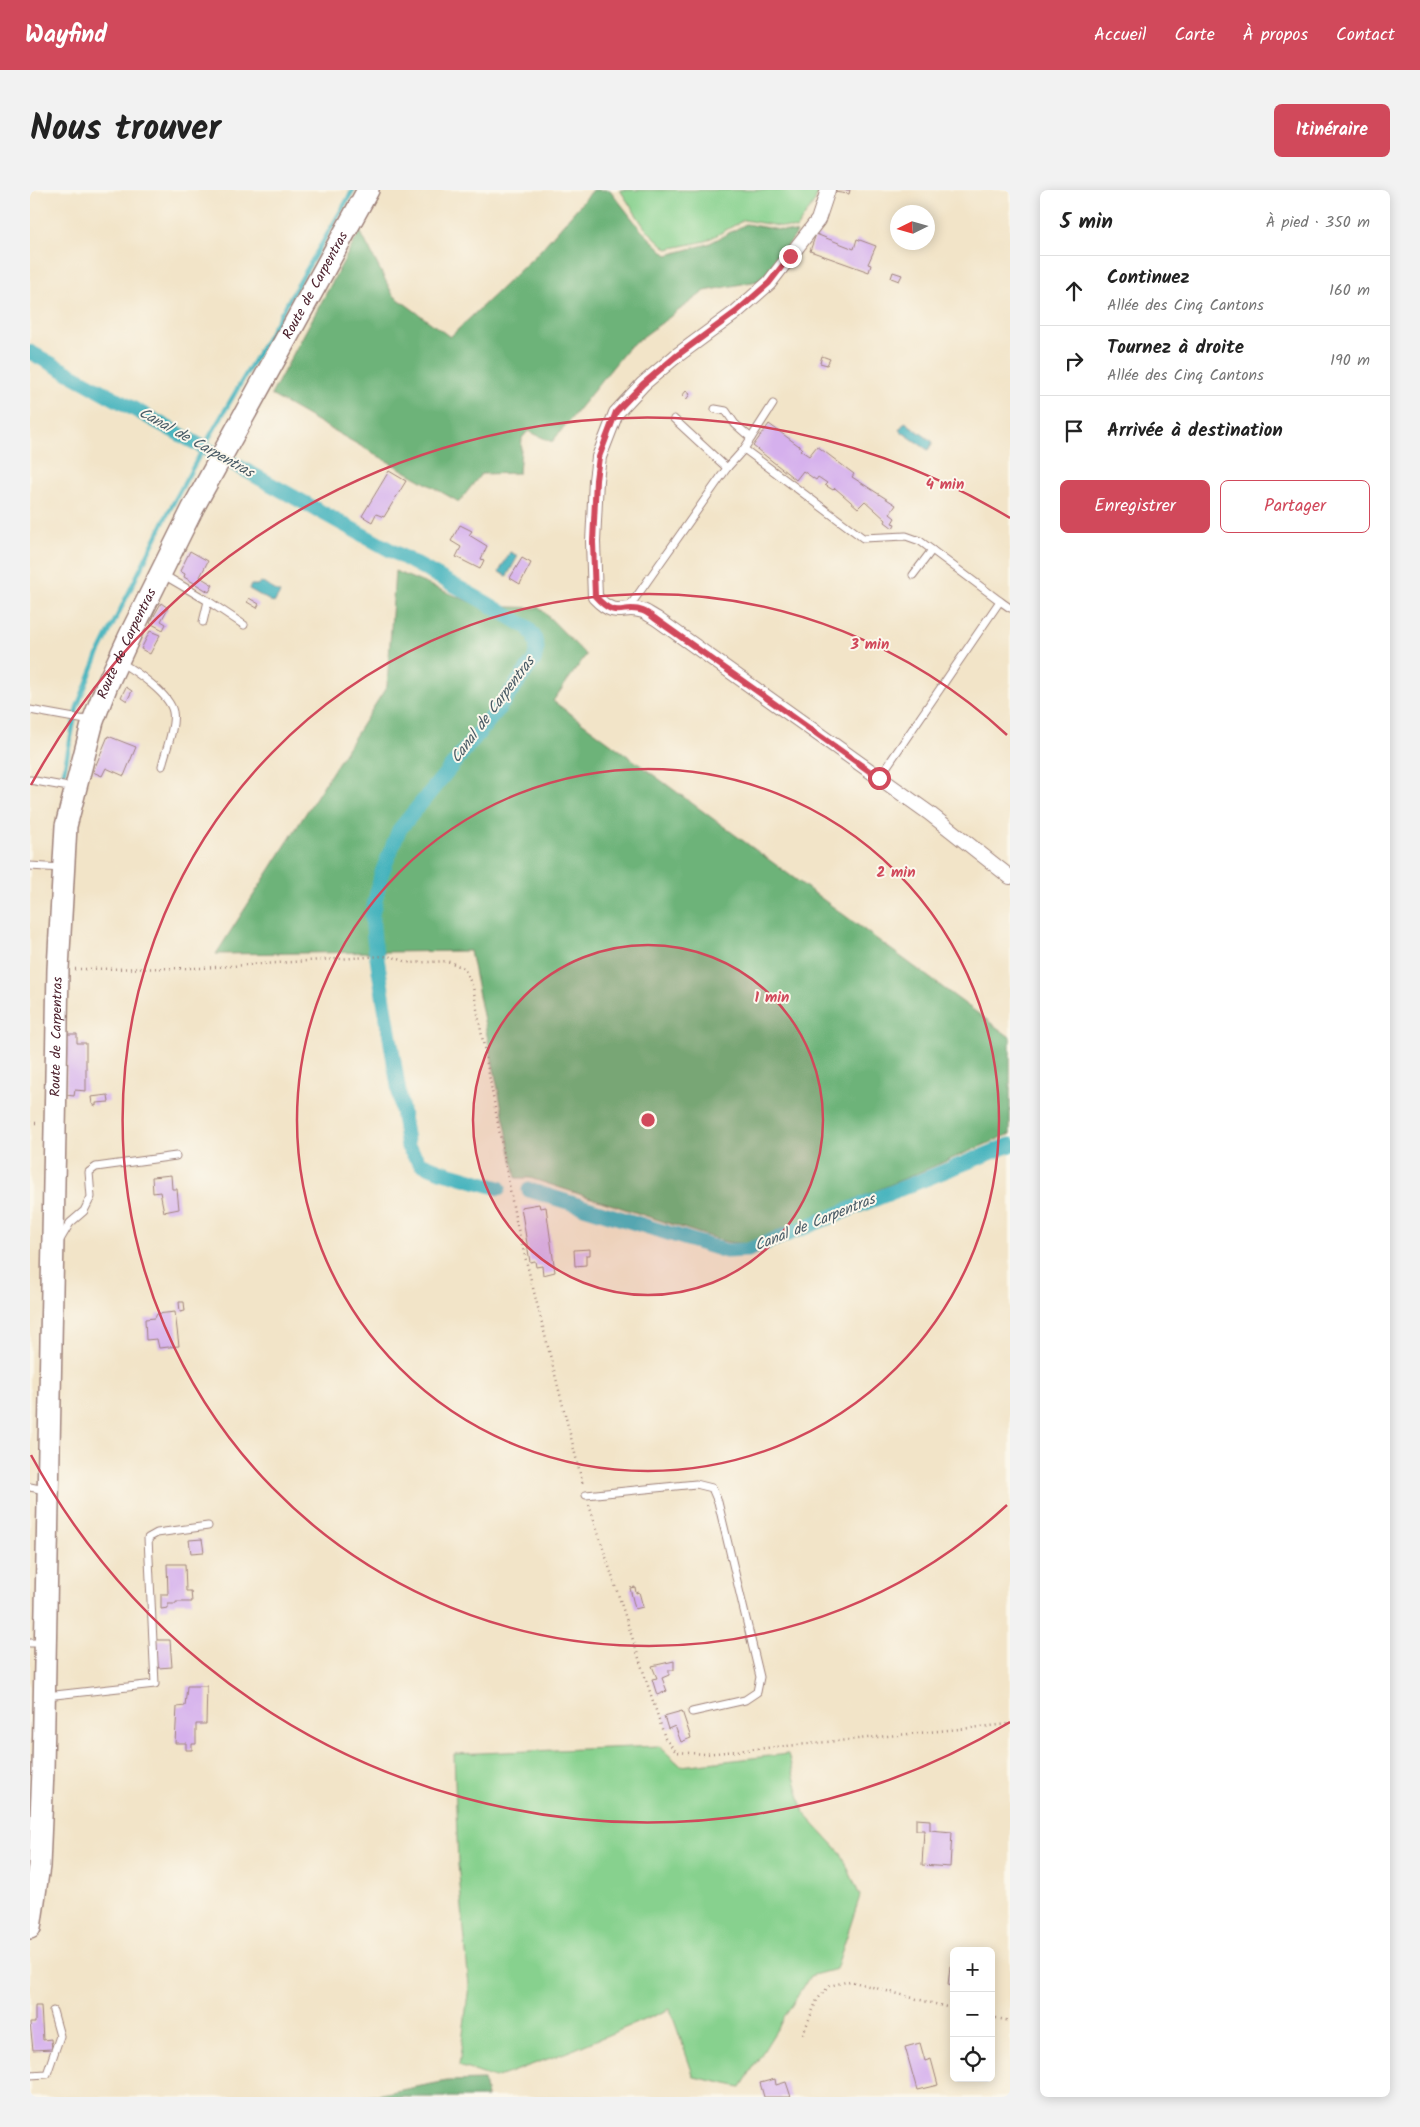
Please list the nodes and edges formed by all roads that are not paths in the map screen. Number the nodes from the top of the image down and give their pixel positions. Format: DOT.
graph roads {
  1 [pos="368,190"];
  2 [pos="828,190"];
  3 [pos="773,404"];
  4 [pos="714,409"];
  5 [pos="674,419"];
  6 [pos="751,438"];
  7 [pos="744,449"];
  8 [pos="727,468"];
  9 [pos="932,550"];
  10 [pos="159,572"];
  11 [pos="913,575"];
  12 [pos="208,601"];
  13 [pos="1000,601"];
  14 [pos="1010,608"];
  15 [pos="627,610"];
  16 [pos="202,622"];
  17 [pos="244,625"];
  18 [pos="118,661"];
  19 [pos="30,710"];
  20 [pos="93,721"];
  21 [pos="162,766"];
  22 [pos="879,778"];
  23 [pos="30,780"];
  24 [pos="74,788"];
  25 [pos="30,866"];
  26 [pos="62,868"];
  27 [pos="1010,877"];
  28 [pos="176,1156"];
  29 [pos="53,1251"];
  30 [pos="39,1489"];
  31 [pos="586,1495"];
  32 [pos="208,1526"];
  33 [pos="37,1643"];
  34 [pos="43,1697"];
  35 [pos="692,1712"];
  36 [pos="30,1928"];
  37 [pos="53,2011"];
  38 [pos="30,2075"];
  1 -- 10 [label="main road, Route de Carpentras"];
  2 -- 15 [label="street"];
  3 -- 6 [label="lane"];
  4 -- 6 [label="lane"];
  5 -- 8 [label="lane"];
  6 -- 7 [label="lane"];
  7 -- 8 [label="lane"];
  7 -- 9 [label="lane"];
  8 -- 15 [label="lane"];
  9 -- 11 [label="lane"];
  9 -- 13 [label="lane"];
  10 -- 12 [label="lane"];
  10 -- 18 [label="main road, Route de Carpentras"];
  12 -- 16 [label="lane"];
  12 -- 17 [label="lane"];
  13 -- 14 [label="lane"];
  13 -- 22 [label="lane"];
  15 -- 22 [label="street"];
  18 -- 20 [label="main road, Route de Carpentras"];
  18 -- 21 [label="lane"];
  19 -- 20 [label="lane"];
  20 -- 24 [label="main road, Route de Carpentras"];
  22 -- 27 [label="street"];
  23 -- 24 [label="lane"];
  24 -- 26 [label="main road, Route de Carpentras"];
  25 -- 26 [label="lane"];
  26 -- 29 [label="main road, Route de Carpentras"];
  28 -- 29 [label="lane"];
  29 -- 30 [label="main road, Route de Carpentras"];
  30 -- 33 [label="main road, Route de Carpentras"];
  31 -- 35 [label="lane"];
  32 -- 34 [label="lane"];
  33 -- 34 [label="main road, Route de Carpentras"];
  34 -- 36 [label="main road, Route de Carpentras"];
  37 -- 38 [label="lane"];
}
